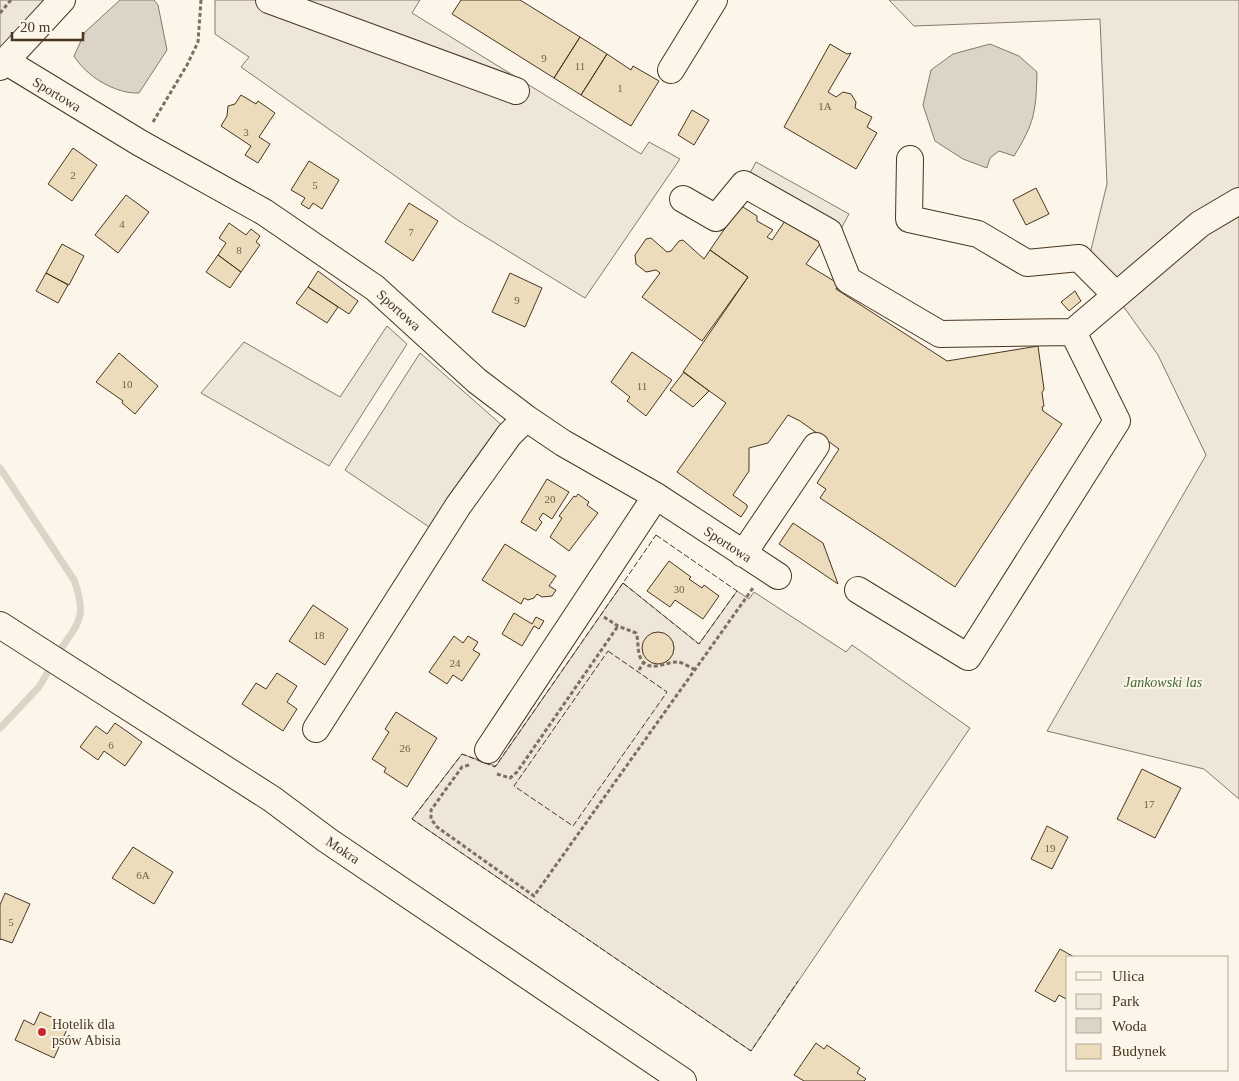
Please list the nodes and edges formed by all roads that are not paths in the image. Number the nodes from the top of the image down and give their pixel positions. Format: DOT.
graph roads {
  1 [pos="62,0"];
  2 [pos="269,0"];
  3 [pos="714,0"];
  4 [pos="3,65"];
  5 [pos="671,70"];
  6 [pos="516,91"];
  7 [pos="910,159"];
  8 [pos="683,199"];
  9 [pos="1239,201"];
  10 [pos="1116,295"];
  11 [pos="1073,332"];
  12 [pos="526,418"];
  13 [pos="816,446"];
  14 [pos="656,496"];
  15 [pos="743,554"];
  16 [pos="772,572"];
  17 [pos="858,590"];
  18 [pos="0,624"];
  19 [pos="316,729"];
  20 [pos="486,764"];
  21 [pos="683,1081"];
  1 -- 4 [label="street"];
  2 -- 6 [label="street"];
  3 -- 5 [label="street"];
  4 -- 12 [label="street, Sportowa"];
  7 -- 10 [label="street"];
  8 -- 11 [label="street"];
  9 -- 10 [label="street"];
  10 -- 11 [label="street"];
  11 -- 17 [label="street"];
  12 -- 14 [label="street, Sportowa"];
  12 -- 19 [label="street"];
  13 -- 15 [label="street"];
  14 -- 15 [label="street, Sportowa"];
  14 -- 20 [label="street"];
  15 -- 16 [label="street, Sportowa"];
  18 -- 21 [label="street, Mokra"];
}
